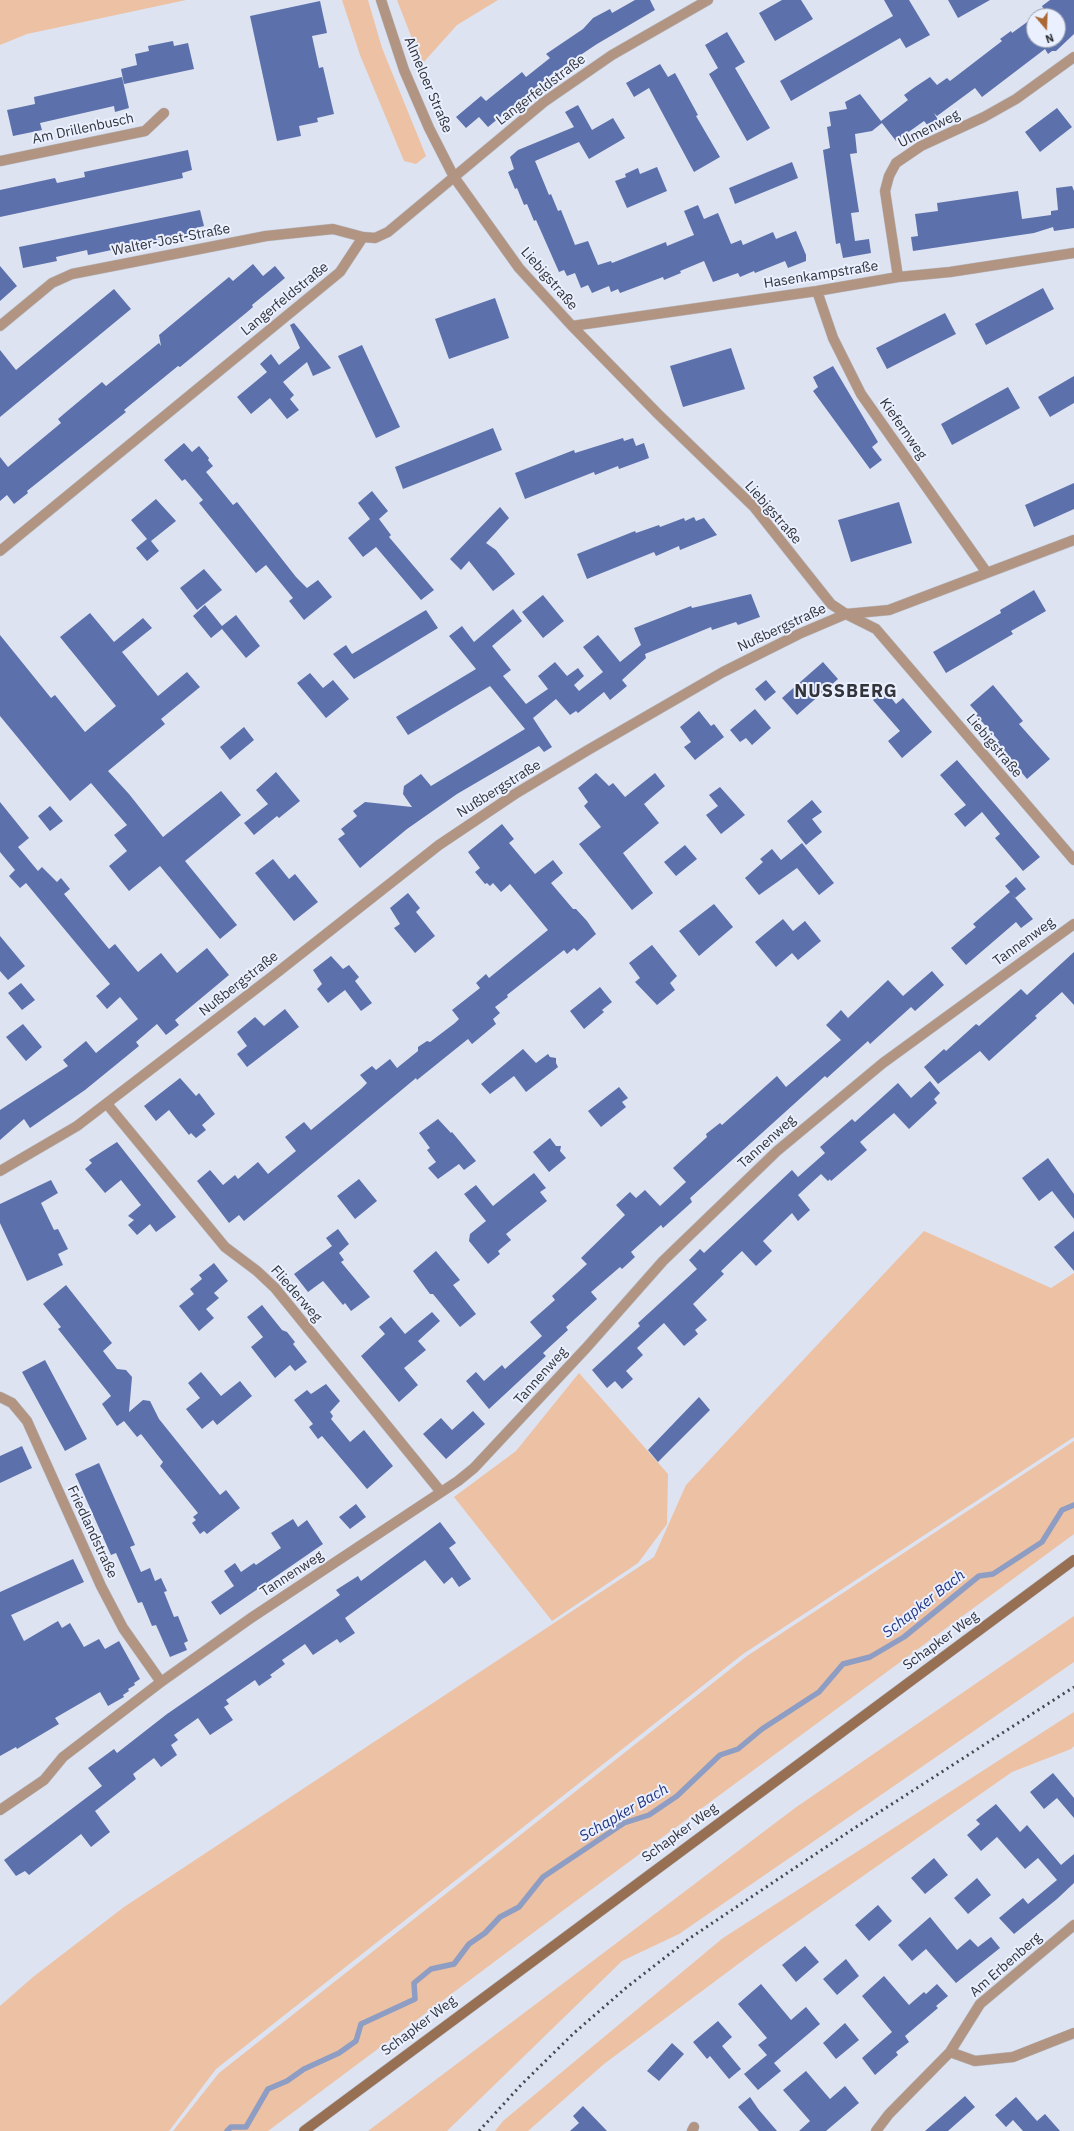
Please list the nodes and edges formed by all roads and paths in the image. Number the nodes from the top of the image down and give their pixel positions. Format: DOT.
graph roads {
  1 [pos="381,0"];
  2 [pos="708,0"];
  3 [pos="1074,57"];
  4 [pos="164,113"];
  5 [pos="0,161"];
  6 [pos="454,177"];
  7 [pos="363,237"];
  8 [pos="1074,253"];
  9 [pos="898,277"];
  10 [pos="817,291"];
  11 [pos="0,326"];
  12 [pos="572,326"];
  13 [pos="1074,540"];
  14 [pos="0,551"];
  15 [pos="986,573"];
  16 [pos="846,614"];
  17 [pos="1074,860"];
  18 [pos="1074,924"];
  19 [pos="106,1104"];
  20 [pos="0,1171"];
  21 [pos="0,1397"];
  22 [pos="441,1492"];
  23 [pos="1074,1560"];
  24 [pos="160,1682"];
  25 [pos="1,1808"];
  26 [pos="1074,1925"];
  27 [pos="1074,2033"];
  28 [pos="950,2052"];
  29 [pos="304,2131"];
  30 [pos="876,2131"];
  1 -- 6 [label="street, Almeloer Straße"];
  2 -- 6 [label="street, Langerfeldstraße"];
  3 -- 9 [label="street, Ulmenweg"];
  4 -- 5 [label="street, Am Drillenbusch"];
  6 -- 7 [label="street, Langerfeldstraße"];
  6 -- 12 [label="street, Liebigstraße"];
  7 -- 11 [label="street, Walter-Jost-Straße"];
  7 -- 14 [label="street, Langerfeldstraße"];
  8 -- 9 [label="street, Hasenkampstraße"];
  9 -- 10 [label="street, Hasenkampstraße"];
  10 -- 12 [label="street, Hasenkampstraße"];
  10 -- 15 [label="street, Kiefernweg"];
  12 -- 16 [label="street, Liebigstraße"];
  13 -- 15 [label="street, Nußbergstraße"];
  15 -- 16 [label="street, Nußbergstraße"];
  16 -- 17 [label="street, Liebigstraße"];
  16 -- 19 [label="street, Nußbergstraße"];
  18 -- 22 [label="street, Tannenweg"];
  19 -- 20 [label="street, Nußbergstraße"];
  19 -- 22 [label="street, Fliederweg"];
  21 -- 24 [label="street, Friedlandstraße"];
  22 -- 24 [label="street, Tannenweg"];
  23 -- 29 [label="street, Schapker Weg"];
  24 -- 25 [label="street, Tannenweg"];
  26 -- 28 [label="street, Am Erbenberg"];
  27 -- 28 [label="street"];
  28 -- 30 [label="street, Am Erbenberg"];
}
